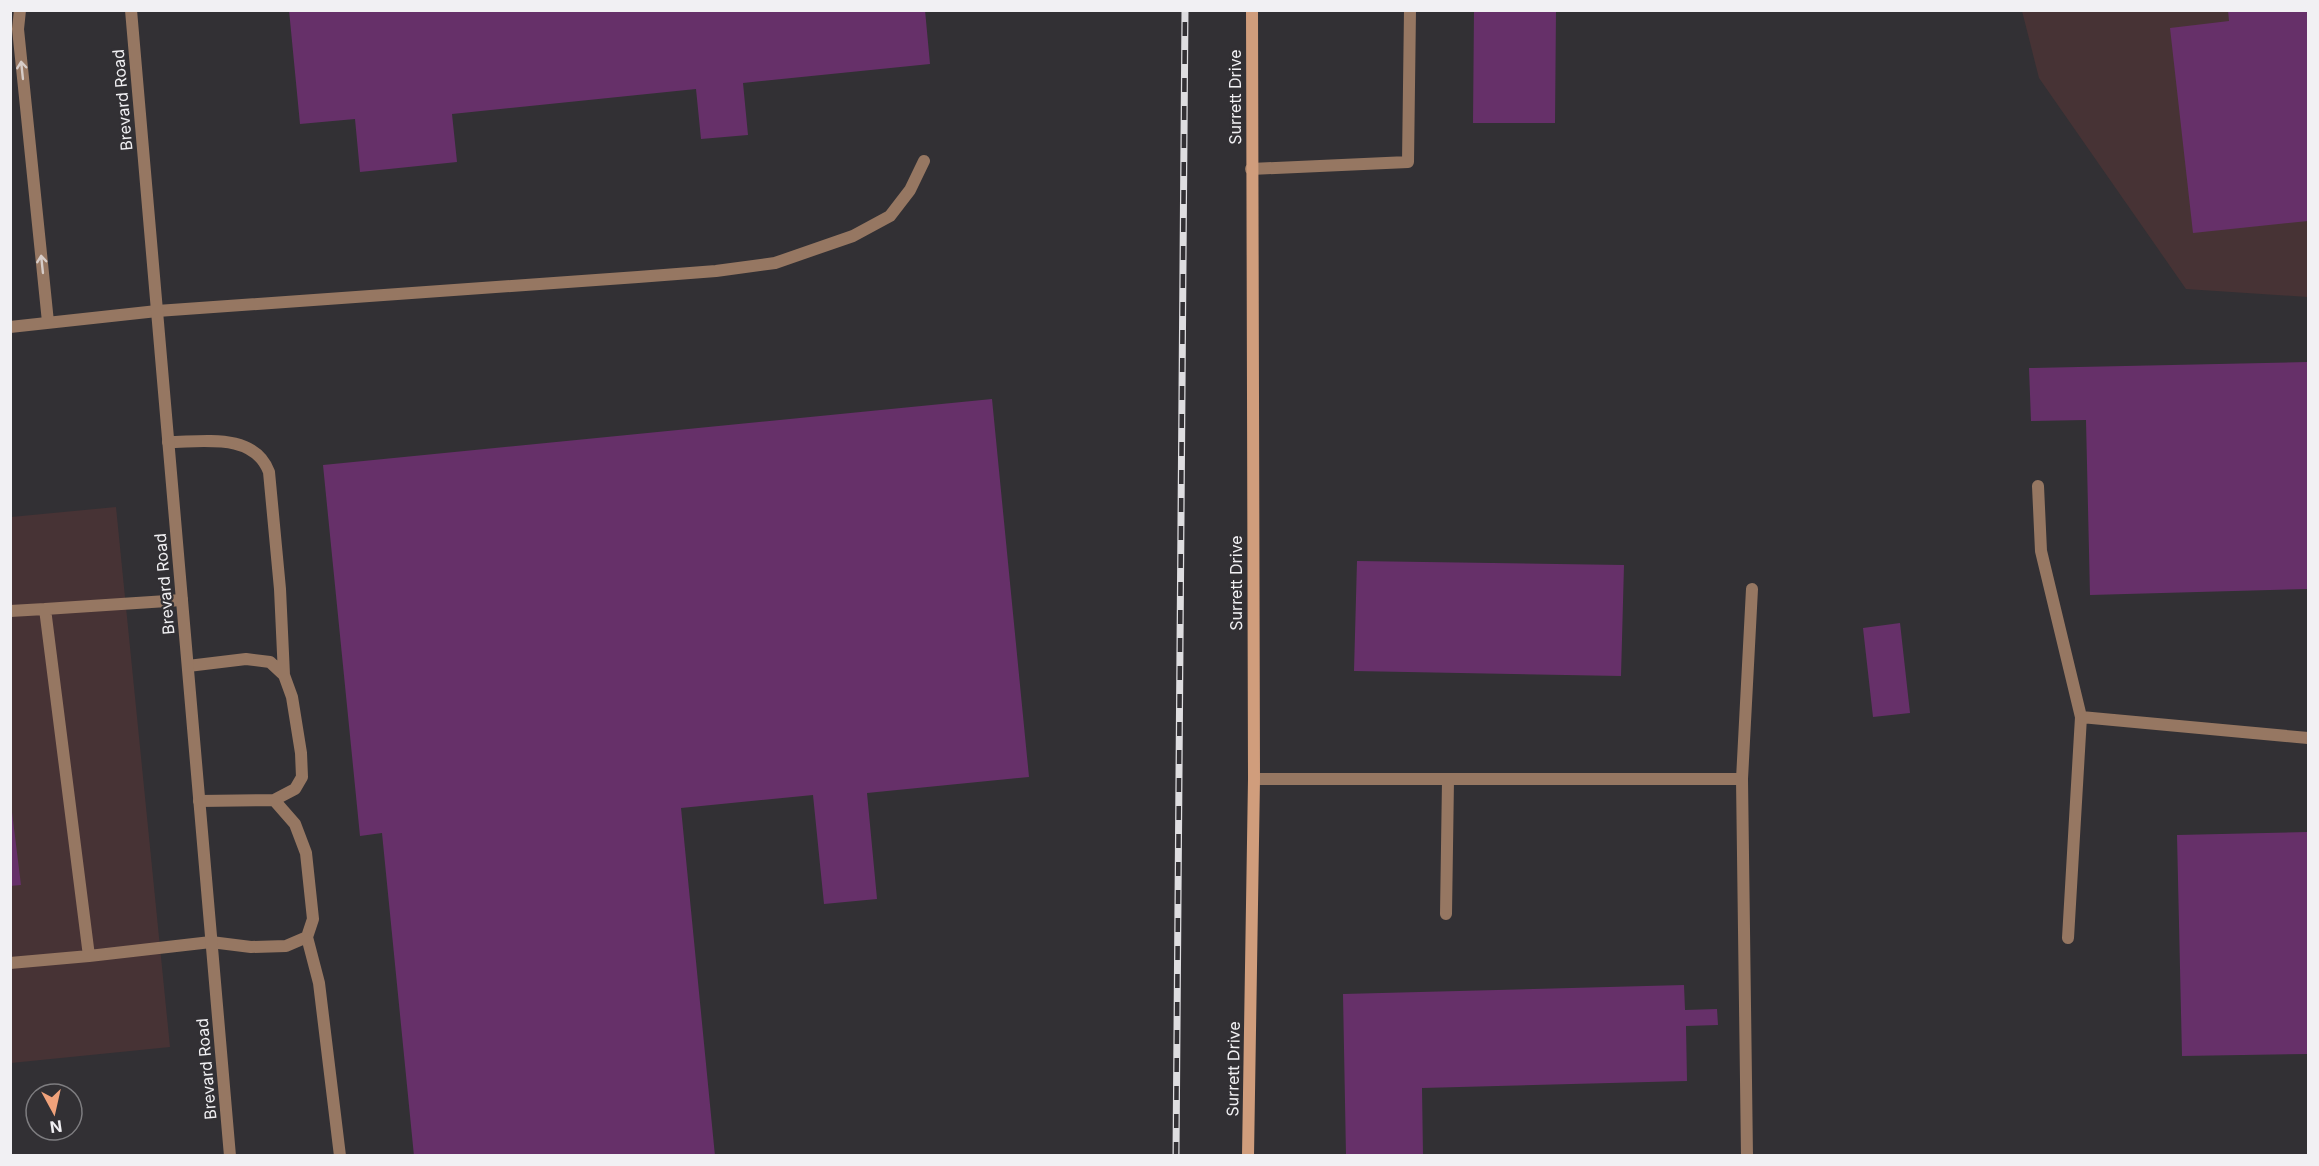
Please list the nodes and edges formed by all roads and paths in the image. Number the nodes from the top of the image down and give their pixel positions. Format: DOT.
graph roads {
  1 [pos="20,10"];
  2 [pos="131,10"];
  3 [pos="1252,10"];
  4 [pos="1410,10"];
  5 [pos="924,161"];
  6 [pos="1251,168"];
  7 [pos="157,311"];
  8 [pos="48,322"];
  9 [pos="10,327"];
  10 [pos="168,442"];
  11 [pos="2038,486"];
  12 [pos="1752,589"];
  13 [pos="182,600"];
  14 [pos="45,609"];
  15 [pos="10,611"];
  16 [pos="188,666"];
  17 [pos="284,675"];
  18 [pos="2081,717"];
  19 [pos="2308,738"];
  20 [pos="1254,779"];
  21 [pos="1742,779"];
  22 [pos="1448,780"];
  23 [pos="274,800"];
  24 [pos="199,801"];
  25 [pos="1446,914"];
  26 [pos="307,937"];
  27 [pos="2068,938"];
  28 [pos="211,942"];
  29 [pos="89,956"];
  30 [pos="10,963"];
  31 [pos="230,1155"];
  32 [pos="339,1155"];
  33 [pos="1248,1155"];
  34 [pos="1747,1155"];
  8 -- 1 [label="street, one-way"];
  2 -- 7 [label="street, Brevard Road"];
  3 -- 6 [label="street, Surrett Drive"];
  4 -- 6 [label="street"];
  5 -- 7 [label="street"];
  6 -- 20 [label="street, Surrett Drive"];
  7 -- 8 [label="street"];
  7 -- 10 [label="street, Brevard Road"];
  8 -- 9 [label="street"];
  10 -- 13 [label="street, Brevard Road"];
  10 -- 17 [label="street"];
  11 -- 18 [label="street"];
  12 -- 21 [label="street"];
  13 -- 14 [label="street"];
  13 -- 16 [label="street, Brevard Road"];
  14 -- 15 [label="street"];
  14 -- 29 [label="street"];
  16 -- 17 [label="street"];
  16 -- 24 [label="street, Brevard Road"];
  17 -- 23 [label="street"];
  18 -- 19 [label="street"];
  18 -- 27 [label="street"];
  20 -- 22 [label="street"];
  20 -- 33 [label="street, Surrett Drive"];
  21 -- 22 [label="street"];
  21 -- 34 [label="street"];
  22 -- 25 [label="street"];
  23 -- 24 [label="street"];
  23 -- 26 [label="street"];
  24 -- 28 [label="street, Brevard Road"];
  26 -- 28 [label="street"];
  26 -- 32 [label="street"];
  28 -- 29 [label="street"];
  28 -- 31 [label="street, Brevard Road"];
  29 -- 30 [label="street"];
}
